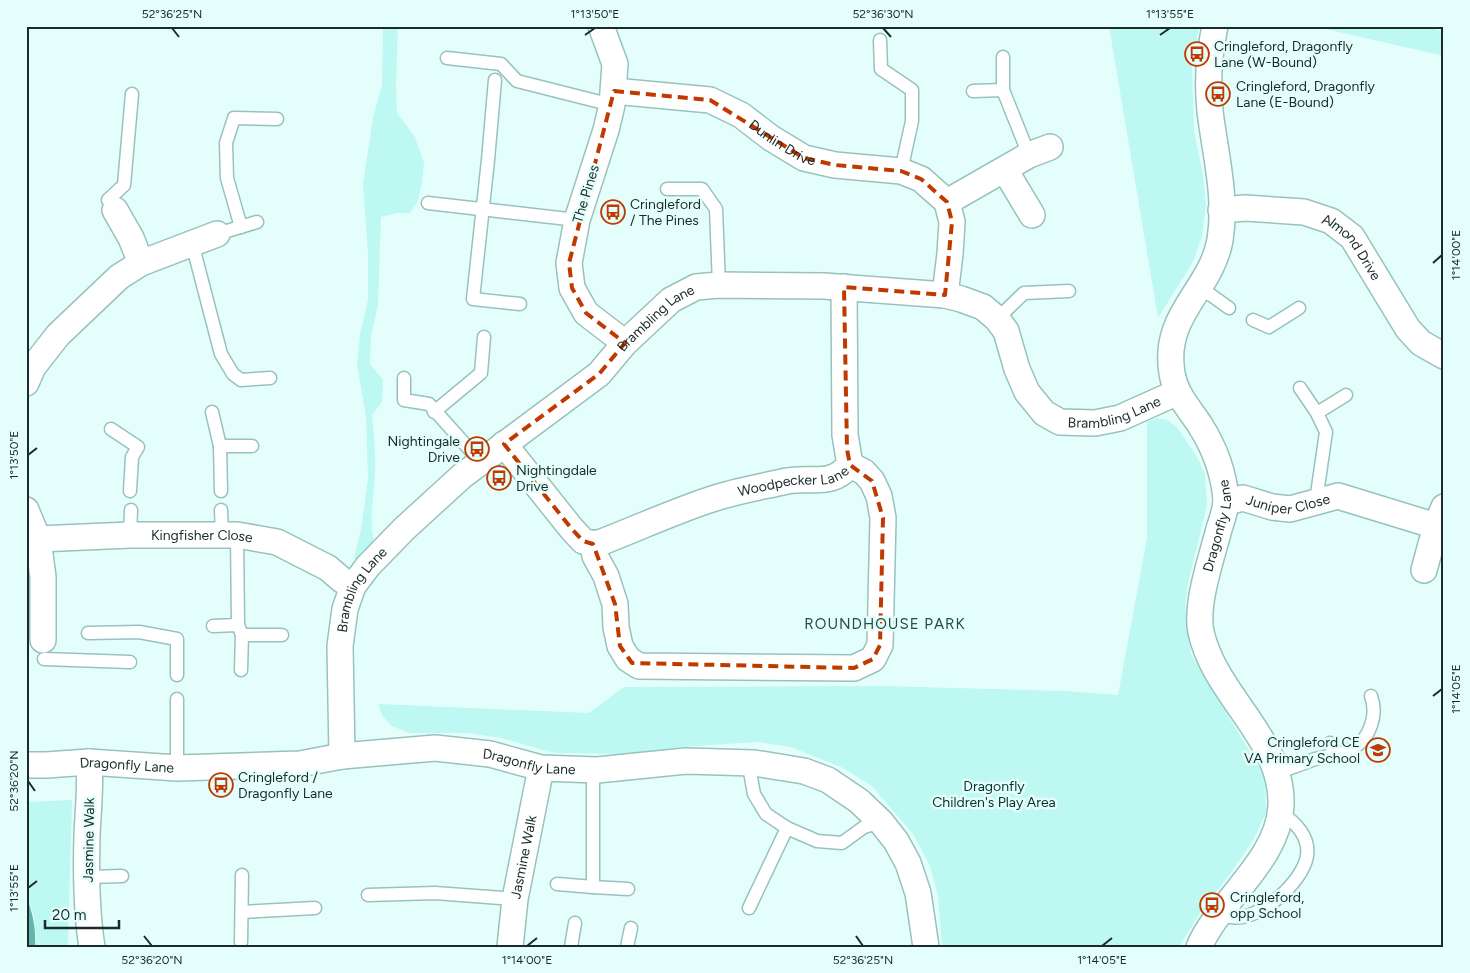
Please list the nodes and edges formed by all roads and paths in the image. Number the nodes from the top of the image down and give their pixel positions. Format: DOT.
graph roads {
  1 [pos="601,26"];
  2 [pos="1215,26"];
  3 [pos="880,40"];
  4 [pos="1003,57"];
  5 [pos="447,58"];
  6 [pos="494,80"];
  7 [pos="1003,90"];
  8 [pos="973,91"];
  9 [pos="132,94"];
  10 [pos="613,98"];
  11 [pos="278,119"];
  12 [pos="1039,151"];
  13 [pos="1005,170"];
  14 [pos="901,171"];
  15 [pos="667,189"];
  16 [pos="948,202"];
  17 [pos="428,203"];
  18 [pos="112,205"];
  19 [pos="482,209"];
  20 [pos="1221,210"];
  21 [pos="1032,215"];
  22 [pos="577,220"];
  23 [pos="257,222"];
  24 [pos="241,227"];
  25 [pos="217,234"];
  26 [pos="192,243"];
  27 [pos="141,263"];
  28 [pos="719,285"];
  29 [pos="844,287"];
  30 [pos="1198,289"];
  31 [pos="1069,291"];
  32 [pos="945,295"];
  33 [pos="520,304"];
  34 [pos="1229,308"];
  35 [pos="1300,308"];
  36 [pos="997,319"];
  37 [pos="1253,320"];
  38 [pos="484,337"];
  39 [pos="625,343"];
  40 [pos="1444,356"];
  41 [pos="270,378"];
  42 [pos="404,378"];
  43 [pos="26,383"];
  44 [pos="1300,388"];
  45 [pos="1178,392"];
  46 [pos="1346,395"];
  47 [pos="212,412"];
  48 [pos="434,412"];
  49 [pos="1317,413"];
  50 [pos="111,430"];
  51 [pos="504,444"];
  52 [pos="220,446"];
  53 [pos="252,446"];
  54 [pos="480,462"];
  55 [pos="850,465"];
  56 [pos="130,491"];
  57 [pos="221,492"];
  58 [pos="1226,502"];
  59 [pos="1316,502"];
  60 [pos="131,510"];
  61 [pos="221,510"];
  62 [pos="1440,516"];
  63 [pos="31,526"];
  64 [pos="130,535"];
  65 [pos="229,535"];
  66 [pos="592,544"];
  67 [pos="1424,570"];
  68 [pos="353,586"];
  69 [pos="213,626"];
  70 [pos="240,630"];
  71 [pos="88,633"];
  72 [pos="282,635"];
  73 [pos="42,643"];
  74 [pos="130,662"];
  75 [pos="241,670"];
  76 [pos="177,675"];
  77 [pos="1371,696"];
  78 [pos="177,698"];
  79 [pos="342,756"];
  80 [pos="89,762"];
  81 [pos="754,763"];
  82 [pos="26,765"];
  83 [pos="177,768"];
  84 [pos="541,768"];
  85 [pos="597,770"];
  86 [pos="1277,773"];
  87 [pos="1280,814"];
  88 [pos="881,822"];
  89 [pos="787,828"];
  90 [pos="242,874"];
  91 [pos="122,876"];
  92 [pos="88,877"];
  93 [pos="557,884"];
  94 [pos="593,887"];
  95 [pos="628,889"];
  96 [pos="368,895"];
  97 [pos="515,899"];
  98 [pos="315,908"];
  99 [pos="749,908"];
  100 [pos="242,912"];
  101 [pos="1220,913"];
  102 [pos="575,923"];
  103 [pos="631,928"];
  104 [pos="241,942"];
  105 [pos="92,947"];
  106 [pos="510,947"];
  107 [pos="571,947"];
  108 [pos="627,947"];
  109 [pos="926,947"];
  110 [pos="1199,947"];
  1 -- 10 [label="street, The Pines"];
  2 -- 20 [label="street, Dragonfly Lane"];
  3 -- 14 [label="lane"];
  4 -- 7 [label="lane"];
  5 -- 10 [label="lane"];
  6 -- 19 [label="lane"];
  7 -- 8 [label="lane"];
  7 -- 12 [label="lane"];
  9 -- 18 [label="lane"];
  10 -- 14 [label="street, Dunlin Drive"];
  10 -- 22 [label="street, The Pines"];
  11 -- 24 [label="lane"];
  12 -- 13 [label="street"];
  13 -- 16 [label="street"];
  13 -- 21 [label="street"];
  14 -- 16 [label="street, Dunlin Drive"];
  15 -- 28 [label="lane"];
  16 -- 32 [label="street"];
  17 -- 19 [label="lane"];
  18 -- 27 [label="street"];
  19 -- 22 [label="lane"];
  19 -- 33 [label="lane"];
  20 -- 30 [label="street, Dragonfly Lane"];
  20 -- 40 [label="street, Almond Drive"];
  22 -- 39 [label="street, The Pines"];
  23 -- 24 [label="lane"];
  24 -- 25 [label="lane"];
  25 -- 26 [label="street"];
  26 -- 27 [label="street"];
  26 -- 41 [label="lane"];
  27 -- 43 [label="street"];
  28 -- 29 [label="street, Brambling Lane"];
  28 -- 39 [label="street, Brambling Lane"];
  29 -- 32 [label="street, Brambling Lane"];
  29 -- 55 [label="street, Woodpecker Lane"];
  30 -- 34 [label="lane"];
  30 -- 45 [label="street, Dragonfly Lane"];
  31 -- 36 [label="lane"];
  32 -- 36 [label="street, Brambling Lane"];
  35 -- 37 [label="lane"];
  36 -- 45 [label="street, Brambling Lane"];
  38 -- 48 [label="lane"];
  39 -- 51 [label="street, Brambling Lane"];
  42 -- 48 [label="lane"];
  44 -- 49 [label="lane"];
  45 -- 58 [label="street, Dragonfly Lane"];
  46 -- 49 [label="lane"];
  47 -- 52 [label="lane"];
  48 -- 54 [label="lane"];
  49 -- 59 [label="lane"];
  50 -- 56 [label="lane"];
  51 -- 54 [label="street, Brambling Lane"];
  51 -- 66 [label="street"];
  52 -- 53 [label="lane"];
  52 -- 57 [label="lane"];
  54 -- 68 [label="street, Brambling Lane"];
  55 -- 66 [label="street, Woodpecker Lane"];
  55 -- 66 [label="street"];
  58 -- 59 [label="street, Juniper Close"];
  58 -- 86 [label="street, Dragonfly Lane"];
  59 -- 62 [label="street, Juniper Close"];
  60 -- 64 [label="lane"];
  61 -- 65 [label="lane"];
  62 -- 67 [label="street, Juniper Close"];
  63 -- 64 [label="street, Kingfisher Close"];
  63 -- 73 [label="street, Kingfisher Close"];
  64 -- 65 [label="street, Kingfisher Close"];
  65 -- 68 [label="street, Kingfisher Close"];
  65 -- 70 [label="lane"];
  68 -- 79 [label="street, Brambling Lane"];
  69 -- 70 [label="lane"];
  70 -- 72 [label="lane"];
  70 -- 75 [label="lane"];
  71 -- 76 [label="lane"];
  73 -- 74 [label="lane"];
  77 -- 86 [label="lane"];
  78 -- 83 [label="lane"];
  79 -- 83 [label="street, Dragonfly Lane"];
  79 -- 84 [label="street, Dragonfly Lane"];
  80 -- 82 [label="street, Dragonfly Lane"];
  80 -- 83 [label="street, Dragonfly Lane"];
  80 -- 92 [label="street, Jasmine Walk"];
  81 -- 85 [label="street, Dragonfly Lane"];
  81 -- 88 [label="street, Dragonfly Lane"];
  81 -- 89 [label="lane"];
  84 -- 85 [label="street, Dragonfly Lane"];
  84 -- 97 [label="street, Jasmine Walk"];
  85 -- 94 [label="lane"];
  86 -- 87 [label="street, Dragonfly Lane"];
  87 -- 101 [label="street, Dragonfly Lane"];
  87 -- 101 [label="lane"];
  88 -- 89 [label="lane"];
  88 -- 109 [label="street, Dragonfly Lane"];
  89 -- 99 [label="lane"];
  90 -- 100 [label="lane"];
  91 -- 92 [label="lane"];
  92 -- 105 [label="street, Jasmine Walk"];
  93 -- 94 [label="lane"];
  94 -- 95 [label="lane"];
  96 -- 97 [label="lane"];
  97 -- 106 [label="street, Jasmine Walk"];
  98 -- 100 [label="lane"];
  100 -- 104 [label="lane"];
  101 -- 110 [label="street, Dragonfly Lane"];
  102 -- 107 [label="lane"];
  103 -- 108 [label="lane"];
}
